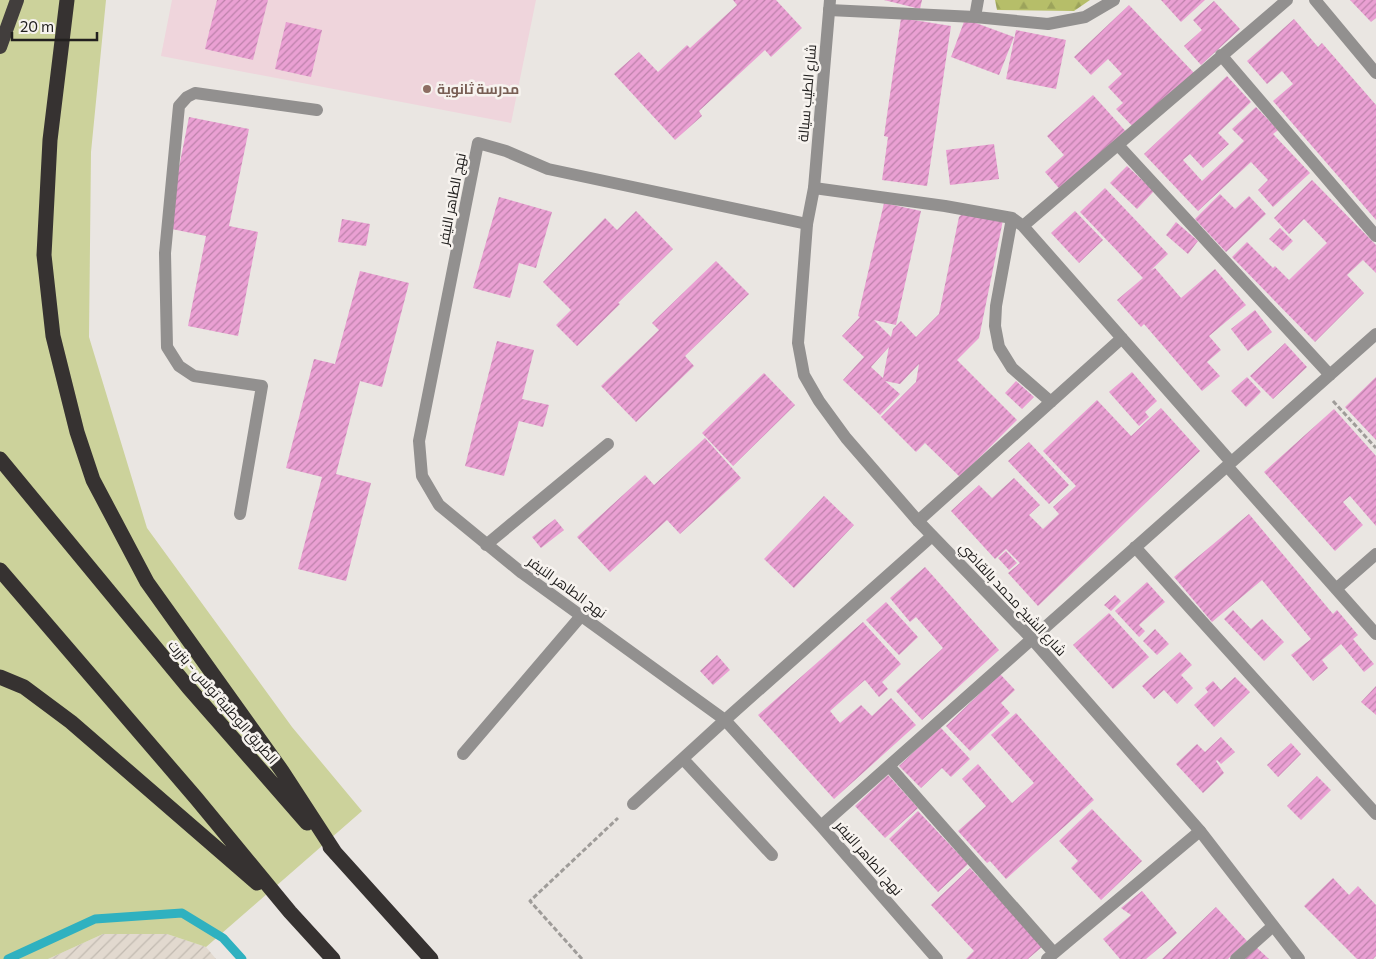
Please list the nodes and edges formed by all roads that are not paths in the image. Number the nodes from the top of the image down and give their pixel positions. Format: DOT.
graph roads {
  1 [pos="17,0"];
  2 [pos="67,0"];
  3 [pos="978,0"];
  4 [pos="1114,0"];
  5 [pos="1287,0"];
  6 [pos="1316,0"];
  7 [pos="829,5"];
  8 [pos="975,17"];
  9 [pos="0,47"];
  10 [pos="1221,55"];
  11 [pos="1376,72"];
  12 [pos="317,110"];
  13 [pos="1118,145"];
  14 [pos="814,188"];
  15 [pos="1018,222"];
  16 [pos="807,224"];
  17 [pos="1376,236"];
  18 [pos="1376,334"];
  19 [pos="1122,338"];
  20 [pos="1330,374"];
  21 [pos="1050,402"];
  22 [pos="608,444"];
  23 [pos="0,459"];
  24 [pos="1229,464"];
  25 [pos="240,514"];
  26 [pos="918,521"];
  27 [pos="932,536"];
  28 [pos="486,545"];
  29 [pos="1135,547"];
  30 [pos="1376,554"];
  31 [pos="0,570"];
  32 [pos="1336,589"];
  33 [pos="581,616"];
  34 [pos="1376,634"];
  35 [pos="1032,639"];
  36 [pos="0,678"];
  37 [pos="725,720"];
  38 [pos="463,754"];
  39 [pos="682,759"];
  40 [pos="889,766"];
  41 [pos="633,804"];
  42 [pos="1374,807"];
  43 [pos="821,826"];
  44 [pos="1200,831"];
  45 [pos="336,854"];
  46 [pos="772,855"];
  47 [pos="290,912"];
  48 [pos="1273,926"];
  49 [pos="1050,956"];
  50 [pos="333,959"];
  51 [pos="431,959"];
  52 [pos="937,959"];
  53 [pos="1236,959"];
  54 [pos="1299,959"];
  1 -- 9 [label="highway"];
  2 -- 45 [label="highway"];
  3 -- 8 [label="street"];
  4 -- 8 [label="street"];
  5 -- 10 [label="street"];
  6 -- 11 [label="street"];
  7 -- 8 [label="street"];
  7 -- 14 [label="street, شارع الطيب سيالة"];
  10 -- 13 [label="street"];
  10 -- 17 [label="street"];
  12 -- 25 [label="street"];
  13 -- 15 [label="street"];
  13 -- 20 [label="street"];
  14 -- 15 [label="street"];
  14 -- 16 [label="street, شارع الطيب سيالة"];
  15 -- 19 [label="street"];
  15 -- 21 [label="street"];
  16 -- 26 [label="street, شارع الشيخ محمد بالقاضي"];
  16 -- 28 [label="street, نهج الطاهر النيفر"];
  18 -- 20 [label="street"];
  19 -- 21 [label="street"];
  19 -- 24 [label="street"];
  20 -- 24 [label="street"];
  21 -- 26 [label="street"];
  22 -- 28 [label="street"];
  23 -- 45 [label="highway, الطريق الوطنية تونس - بنزرت"];
  24 -- 29 [label="street"];
  24 -- 32 [label="street"];
  26 -- 27 [label="street, شارع الشيخ محمد بالقاضي"];
  27 -- 35 [label="street, شارع الشيخ محمد بالقاضي"];
  27 -- 37 [label="street"];
  28 -- 33 [label="street, نهج الطاهر النيفر"];
  29 -- 35 [label="street"];
  29 -- 42 [label="street"];
  30 -- 32 [label="street"];
  31 -- 47 [label="highway"];
  32 -- 34 [label="street"];
  33 -- 37 [label="street, نهج الطاهر النيفر"];
  33 -- 38 [label="street"];
  35 -- 40 [label="street"];
  35 -- 44 [label="street, شارع الشيخ محمد بالقاضي"];
  36 -- 47 [label="highway"];
  37 -- 39 [label="street"];
  37 -- 43 [label="street, نهج الطاهر النيفر"];
  39 -- 41 [label="street"];
  39 -- 46 [label="street"];
  40 -- 43 [label="street"];
  40 -- 49 [label="street"];
  43 -- 52 [label="street, نهج الطاهر النيفر"];
  44 -- 48 [label="street, شارع الشيخ محمد بالقاضي"];
  44 -- 49 [label="street"];
  45 -- 51 [label="highway, الطريق الوطنية تونس - بنزرت"];
  47 -- 50 [label="highway"];
  48 -- 53 [label="street"];
  48 -- 54 [label="street, شارع الشيخ محمد بالقاضي"];
}
